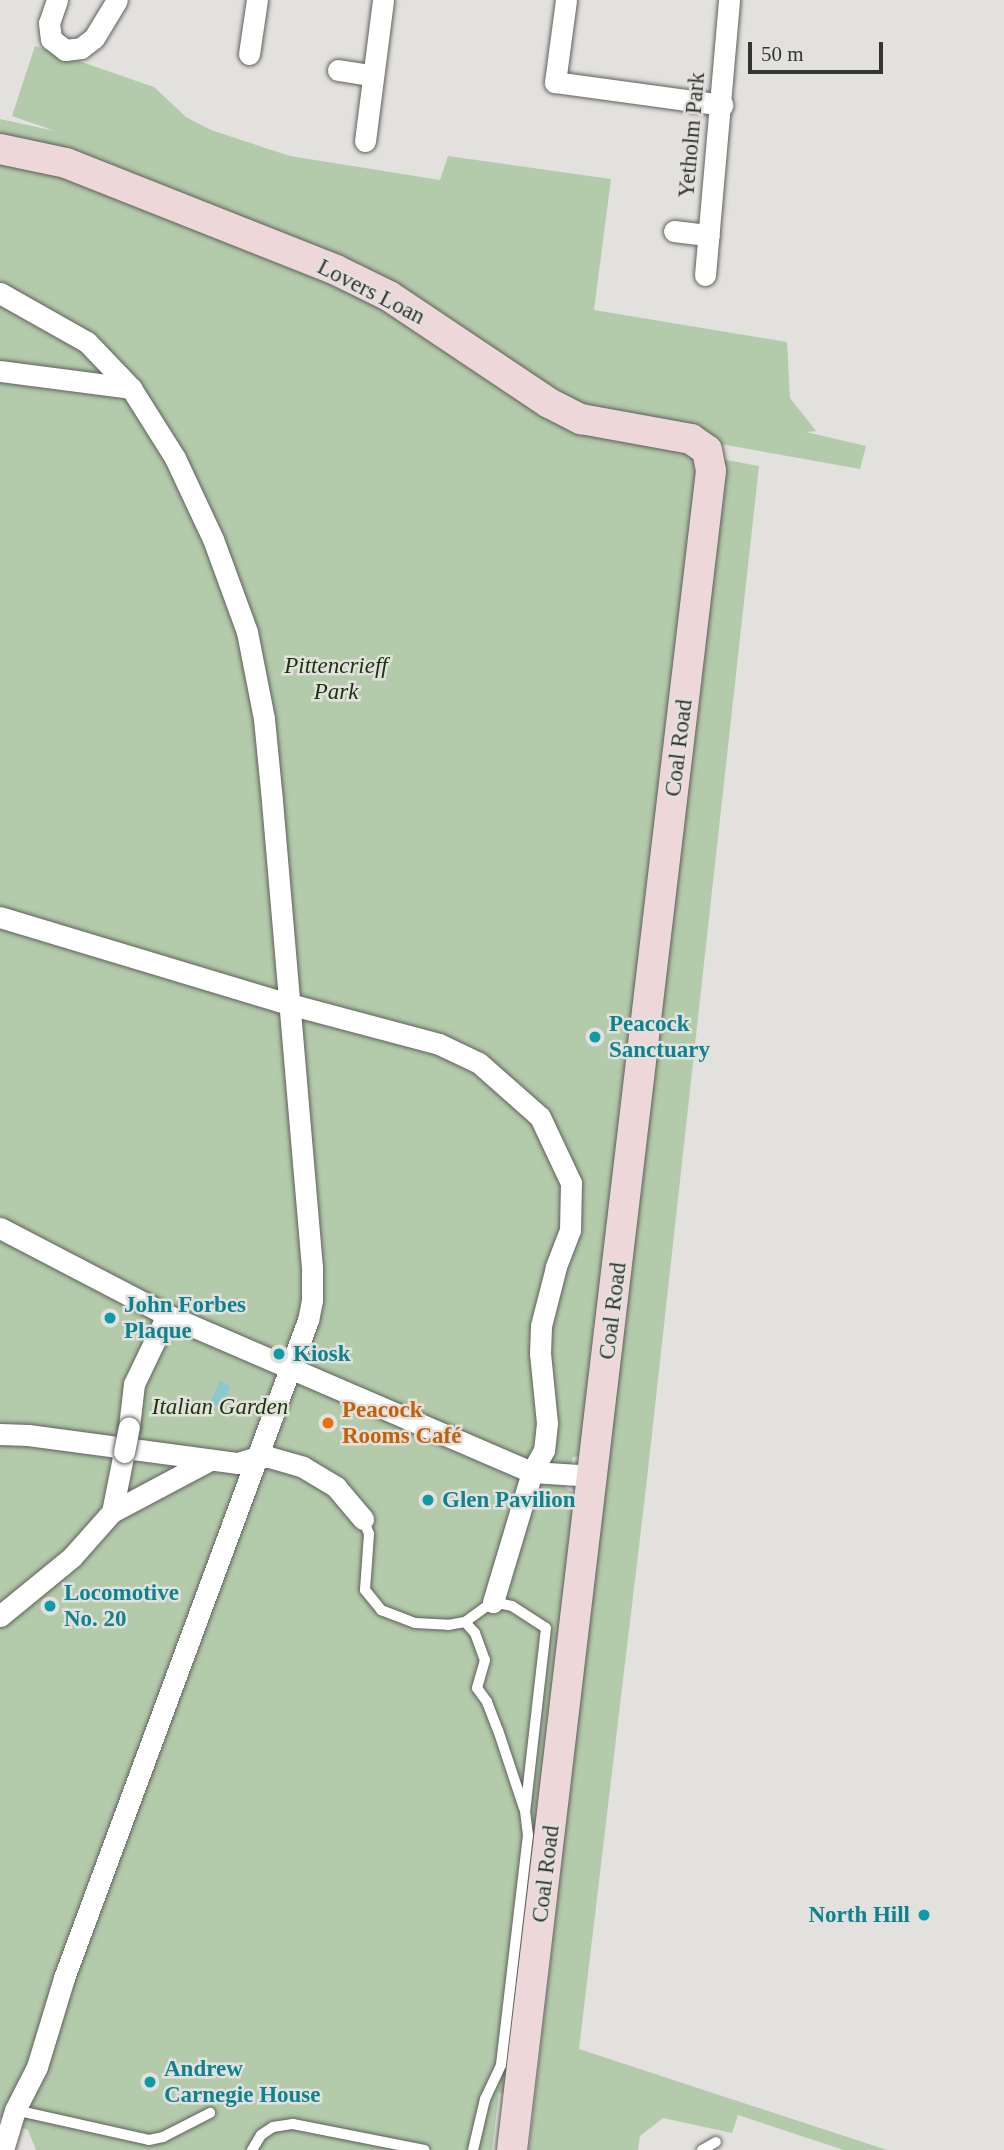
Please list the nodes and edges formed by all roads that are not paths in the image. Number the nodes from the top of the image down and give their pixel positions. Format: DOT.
graph roads {
  1 [pos="57,0"];
  2 [pos="117,0"];
  3 [pos="257,0"];
  4 [pos="383,0"];
  5 [pos="566,0"];
  6 [pos="729,0"];
  7 [pos="249,54"];
  8 [pos="338,70"];
  9 [pos="371,75"];
  10 [pos="722,105"];
  11 [pos="365,141"];
  12 [pos="0,149"];
  13 [pos="674,230"];
  14 [pos="709,235"];
  15 [pos="705,275"];
  16 [pos="0,293"];
  17 [pos="0,371"];
  18 [pos="131,388"];
  19 [pos="711,471"];
  20 [pos="0,917"];
  21 [pos="289,1004"];
  22 [pos="0,1228"];
  23 [pos="167,1315"];
  24 [pos="290,1367"];
  25 [pos="1,1434"];
  26 [pos="256,1457"];
  27 [pos="210,1460"];
  28 [pos="532,1472"];
  29 [pos="594,1476"];
  30 [pos="113,1512"];
  31 [pos="363,1520"];
  32 [pos="493,1602"];
  33 [pos="0,1616"];
  34 [pos="465,1622"];
  35 [pos="525,1811"];
  36 [pos="15,2110"];
  37 [pos="210,2113"];
  38 [pos="716,2142"];
  39 [pos="3,2150"];
  40 [pos="252,2150"];
  41 [pos="425,2150"];
  42 [pos="473,2150"];
  43 [pos="512,2150"];
  44 [pos="702,2150"];
  1 -- 2 [label="street"];
  3 -- 7 [label="street"];
  4 -- 9 [label="street"];
  5 -- 10 [label="street"];
  6 -- 10 [label="street, Yetholm Park"];
  8 -- 9 [label="street"];
  9 -- 11 [label="street"];
  10 -- 14 [label="street, Yetholm Park"];
  12 -- 19 [label="street, Lovers Loan"];
  13 -- 14 [label="street"];
  14 -- 15 [label="street, Yetholm Park"];
  16 -- 18 [label="street"];
  17 -- 18 [label="street"];
  18 -- 21 [label="street"];
  19 -- 29 [label="street, Coal Road"];
  20 -- 21 [label="street"];
  21 -- 24 [label="street"];
  21 -- 28 [label="street"];
  22 -- 23 [label="street"];
  23 -- 24 [label="street"];
  23 -- 30 [label="street, bridge"];
  24 -- 26 [label="street"];
  24 -- 28 [label="street"];
  25 -- 27 [label="street"];
  26 -- 27 [label="street"];
  26 -- 31 [label="street"];
  26 -- 36 [label="street"];
  27 -- 30 [label="street"];
  28 -- 29 [label="street"];
  28 -- 32 [label="street"];
  29 -- 43 [label="street, Coal Road"];
  30 -- 33 [label="street"];
  31 -- 34 [label="lane"];
  32 -- 34 [label="lane"];
  32 -- 35 [label="lane"];
  34 -- 35 [label="lane"];
  35 -- 42 [label="lane"];
  36 -- 37 [label="lane"];
  36 -- 39 [label="street"];
  38 -- 44 [label="lane"];
  40 -- 41 [label="lane"];
}
